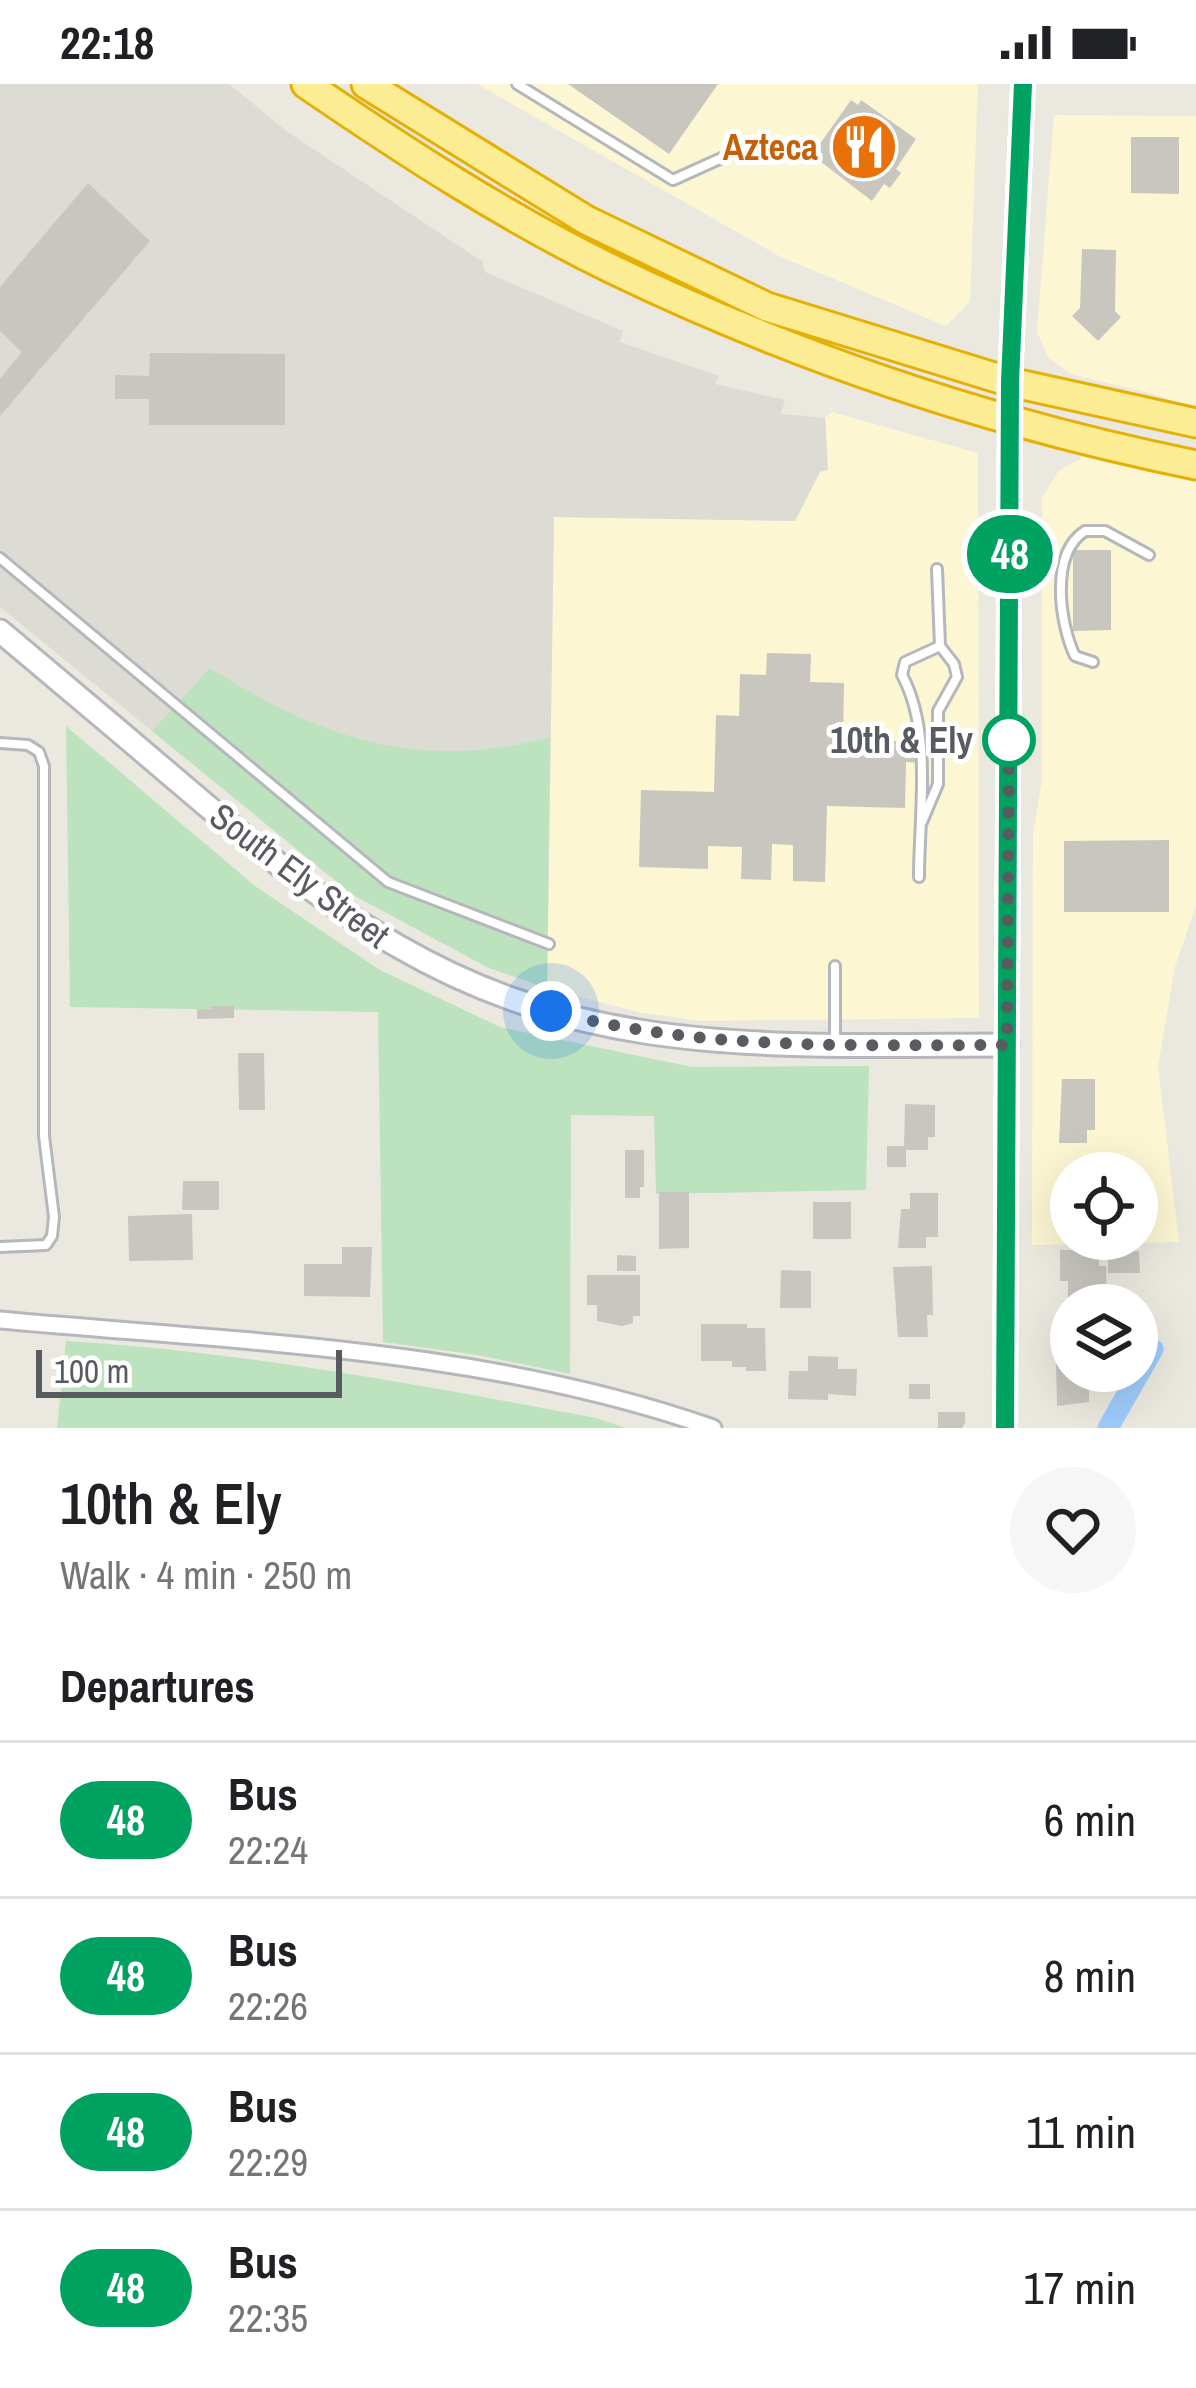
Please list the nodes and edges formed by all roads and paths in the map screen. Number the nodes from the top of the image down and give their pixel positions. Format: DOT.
graph roads {
  1 [pos="307,84"];
  2 [pos="366,84"];
  3 [pos="517,84"];
  4 [pos="1023,84"];
  5 [pos="726,156"];
  6 [pos="1010,382"];
  7 [pos="1010,421"];
  8 [pos="1196,424"];
  9 [pos="1196,464"];
  10 [pos="1148,555"];
  11 [pos="0,558"];
  12 [pos="937,569"];
  13 [pos="0,631"];
  14 [pos="940,646"];
  15 [pos="1094,662"];
  16 [pos="0,743"];
  17 [pos="919,829"];
  18 [pos="919,878"];
  19 [pos="549,944"];
  20 [pos="835,966"];
  21 [pos="835,1043"];
  22 [pos="1007,1045"];
  23 [pos="0,1247"];
  24 [pos="0,1320"];
  25 [pos="713,1428"];
  26 [pos="1005,1428"];
  1 -- 7 [label="highway"];
  2 -- 6 [label="highway"];
  3 -- 5 [label="lane"];
  4 -- 6 [label="main road"];
  6 -- 7 [label="main road"];
  6 -- 8 [label="highway"];
  7 -- 9 [label="highway"];
  7 -- 22 [label="main road"];
  10 -- 15 [label="lane"];
  11 -- 19 [label="lane"];
  12 -- 14 [label="lane"];
  13 -- 21 [label="main road, South Ely Street"];
  14 -- 17 [label="lane"];
  14 -- 17 [label="lane"];
  16 -- 23 [label="lane"];
  17 -- 18 [label="lane"];
  20 -- 21 [label="lane"];
  21 -- 22 [label="main road, South Ely Street"];
  22 -- 26 [label="main road"];
  24 -- 25 [label="street"];
}
